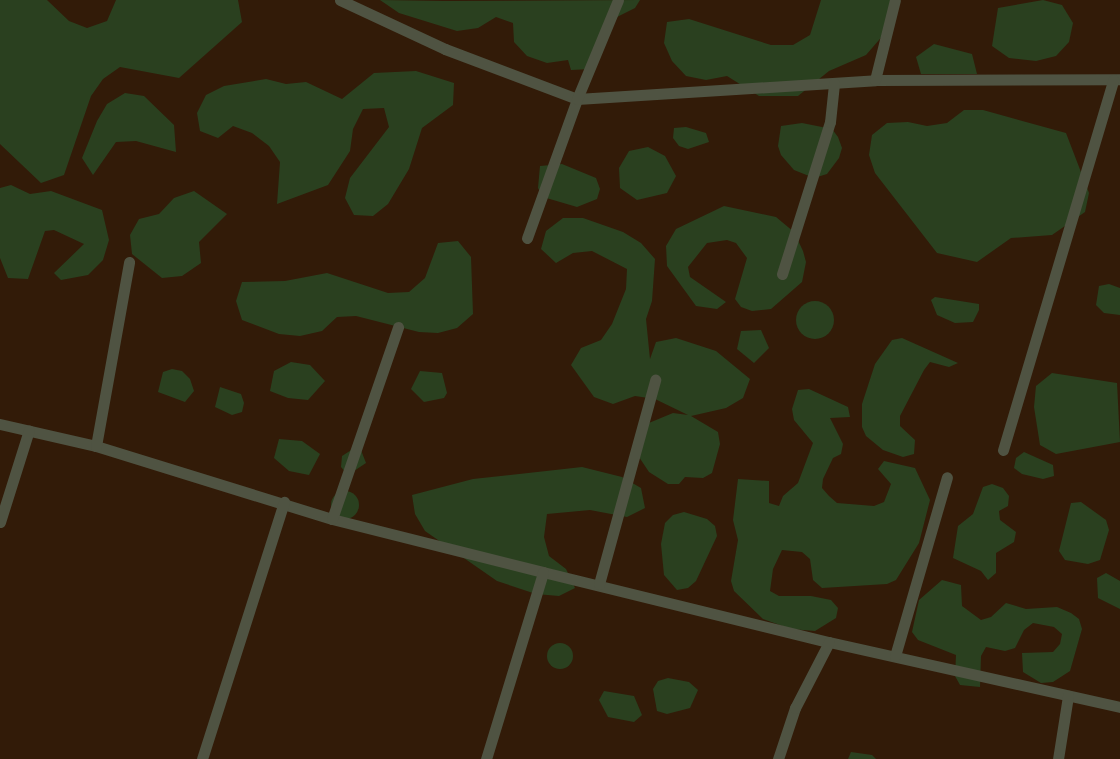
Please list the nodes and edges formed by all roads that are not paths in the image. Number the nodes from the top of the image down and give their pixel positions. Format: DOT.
graph roads {
  1 [pos="340,0"];
  2 [pos="618,0"];
  3 [pos="895,0"];
  4 [pos="1117,79"];
  5 [pos="875,80"];
  6 [pos="834,83"];
  7 [pos="577,99"];
  8 [pos="528,238"];
  9 [pos="129,262"];
  10 [pos="782,274"];
  11 [pos="398,327"];
  12 [pos="655,380"];
  13 [pos="0,424"];
  14 [pos="29,430"];
  15 [pos="96,446"];
  16 [pos="1003,450"];
  17 [pos="947,477"];
  18 [pos="284,502"];
  19 [pos="332,518"];
  20 [pos="0,522"];
  21 [pos="543,572"];
  22 [pos="599,584"];
  23 [pos="829,642"];
  24 [pos="895,656"];
  25 [pos="1068,696"];
  26 [pos="1120,707"];
  27 [pos="202,759"];
  28 [pos="486,759"];
  29 [pos="778,759"];
  30 [pos="1058,759"];
  1 -- 7 [label="street"];
  2 -- 7 [label="street"];
  3 -- 5 [label="street"];
  4 -- 5 [label="street"];
  4 -- 16 [label="street"];
  5 -- 6 [label="street"];
  6 -- 7 [label="street"];
  6 -- 10 [label="street"];
  7 -- 8 [label="street"];
  9 -- 15 [label="street"];
  11 -- 19 [label="street"];
  12 -- 22 [label="street"];
  13 -- 14 [label="street"];
  14 -- 15 [label="street"];
  14 -- 20 [label="street"];
  15 -- 18 [label="street"];
  17 -- 24 [label="street"];
  18 -- 19 [label="street"];
  18 -- 27 [label="street"];
  19 -- 21 [label="street"];
  21 -- 22 [label="street"];
  21 -- 28 [label="street"];
  22 -- 23 [label="street"];
  23 -- 24 [label="street"];
  23 -- 29 [label="street"];
  24 -- 25 [label="street"];
  25 -- 26 [label="street"];
  25 -- 30 [label="street"];
}
